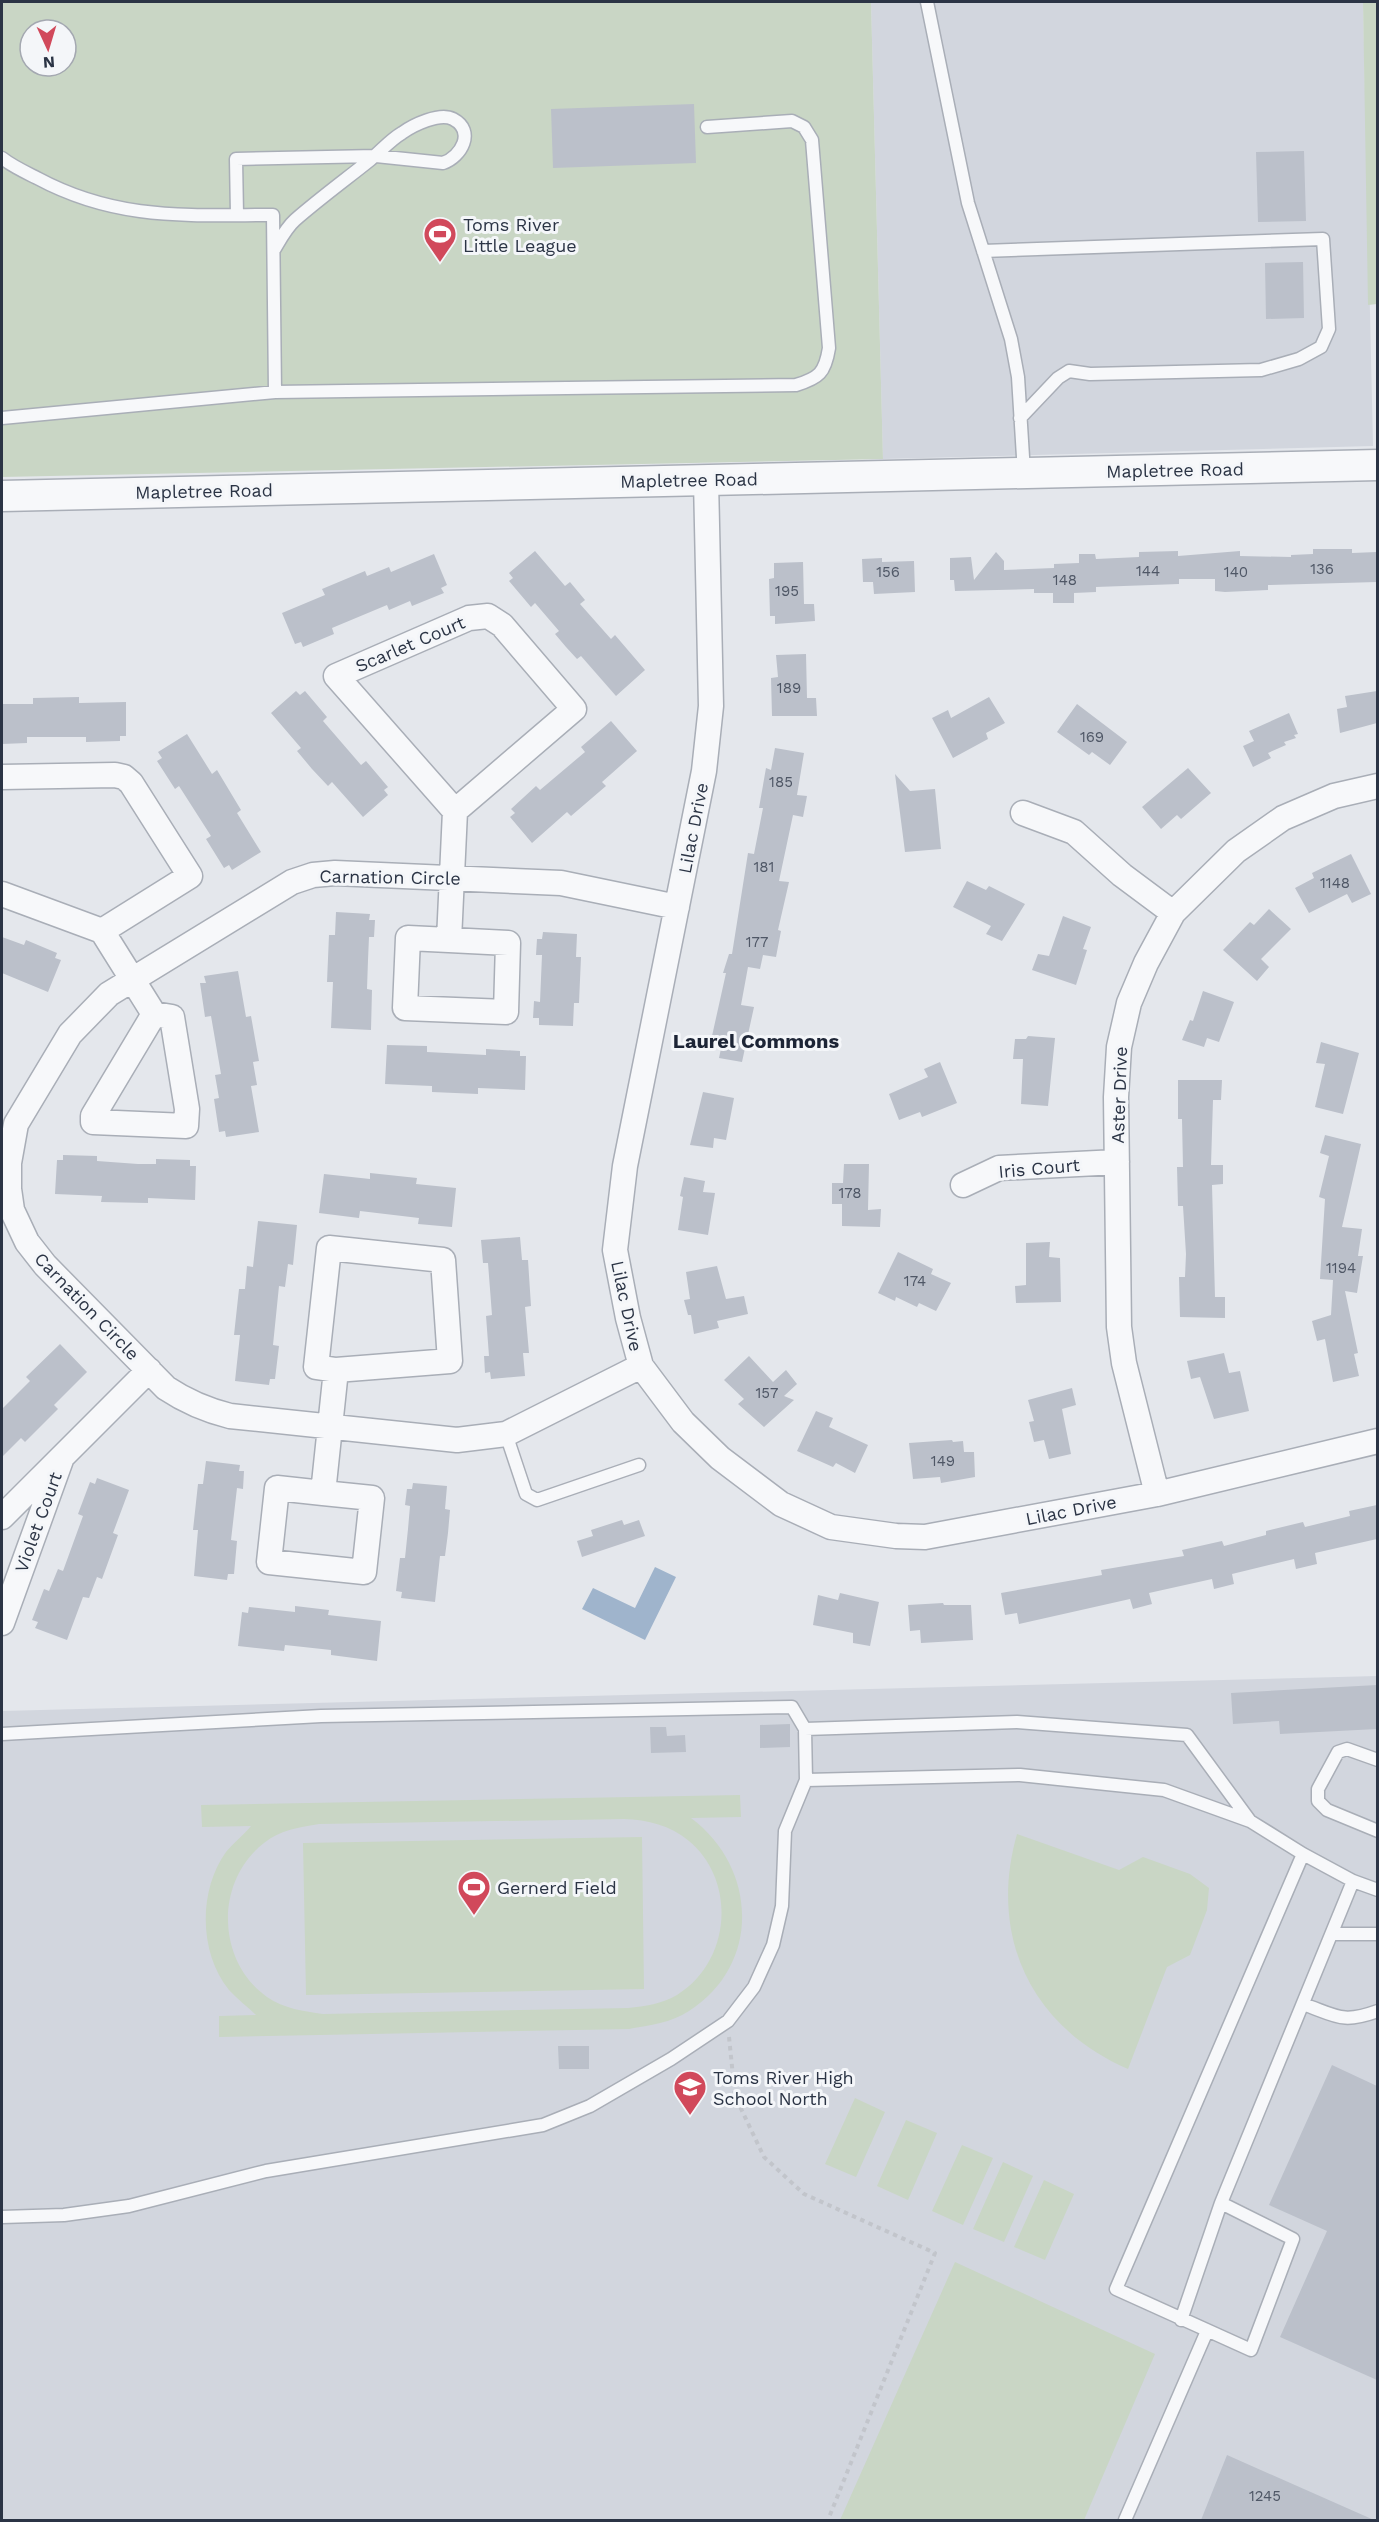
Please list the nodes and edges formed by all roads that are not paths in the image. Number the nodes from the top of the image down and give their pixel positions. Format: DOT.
graph roads {
  1 [pos="927,2"];
  2 [pos="707,127"];
  3 [pos="376,156"];
  4 [pos="2,158"];
  5 [pos="237,215"];
  6 [pos="274,250"];
  7 [pos="983,251"];
  8 [pos="275,392"];
  9 [pos="2,417"];
  10 [pos="1020,418"];
  11 [pos="1377,465"];
  12 [pos="1024,474"];
  13 [pos="706,480"];
  14 [pos="2,495"];
  15 [pos="2,777"];
  16 [pos="1377,786"];
  17 [pos="454,811"];
  18 [pos="1023,813"];
  19 [pos="452,878"];
  20 [pos="2,894"];
  21 [pos="677,907"];
  22 [pos="1173,913"];
  23 [pos="102,931"];
  24 [pos="449,940"];
  25 [pos="132,979"];
  26 [pos="154,1014"];
  27 [pos="7,1141"];
  28 [pos="1117,1162"];
  29 [pos="963,1185"];
  30 [pos="641,1366"];
  31 [pos="149,1370"];
  32 [pos="336,1370"];
  33 [pos="330,1427"];
  34 [pos="506,1434"];
  35 [pos="1377,1441"];
  36 [pos="62,1455"];
  37 [pos="639,1465"];
  38 [pos="323,1493"];
  39 [pos="1157,1494"];
  40 [pos="2,1517"];
  41 [pos="2,1623"];
  42 [pos="805,1729"];
  43 [pos="2,1734"];
  44 [pos="1377,1760"];
  45 [pos="806,1780"];
  46 [pos="1250,1821"];
  47 [pos="1377,1831"];
  48 [pos="1303,1854"];
  49 [pos="1353,1881"];
  50 [pos="1377,1890"];
  51 [pos="1332,1934"];
  52 [pos="1377,1934"];
  53 [pos="1303,2004"];
  54 [pos="1377,2011"];
  55 [pos="1221,2203"];
  56 [pos="2,2217"];
  57 [pos="1181,2320"];
  58 [pos="1207,2331"];
  59 [pos="1125,2520"];
  1 -- 7 [label="lane"];
  2 -- 8 [label="lane"];
  3 -- 3 [label="lane"];
  3 -- 5 [label="lane"];
  3 -- 6 [label="lane"];
  4 -- 5 [label="lane"];
  5 -- 6 [label="lane"];
  6 -- 8 [label="lane"];
  7 -- 10 [label="lane"];
  7 -- 10 [label="lane"];
  8 -- 9 [label="lane"];
  10 -- 12 [label="lane"];
  11 -- 12 [label="street, Mapletree Road"];
  12 -- 13 [label="street, Mapletree Road"];
  13 -- 14 [label="street, Mapletree Road"];
  13 -- 21 [label="street, Lilac Drive"];
  15 -- 23 [label="street"];
  16 -- 22 [label="street, Aster Drive"];
  17 -- 17 [label="street, Scarlet Court"];
  17 -- 19 [label="street"];
  18 -- 22 [label="street"];
  19 -- 21 [label="street, Carnation Circle"];
  19 -- 24 [label="street"];
  19 -- 25 [label="street, Carnation Circle"];
  20 -- 23 [label="street"];
  21 -- 30 [label="street, Lilac Drive"];
  22 -- 28 [label="street, Aster Drive"];
  23 -- 25 [label="street"];
  24 -- 24 [label="street"];
  25 -- 26 [label="street"];
  25 -- 27 [label="street, Carnation Circle"];
  26 -- 26 [label="street"];
  27 -- 31 [label="street, Carnation Circle"];
  28 -- 29 [label="street, Iris Court"];
  28 -- 39 [label="street, Aster Drive"];
  30 -- 34 [label="street, Carnation Circle"];
  30 -- 39 [label="street, Lilac Drive"];
  31 -- 33 [label="street, Carnation Circle"];
  31 -- 36 [label="street, Violet Court"];
  32 -- 32 [label="street"];
  32 -- 33 [label="street"];
  33 -- 34 [label="street, Carnation Circle"];
  33 -- 38 [label="street"];
  34 -- 37 [label="lane"];
  35 -- 39 [label="street, Lilac Drive"];
  36 -- 40 [label="street, Violet Court"];
  36 -- 41 [label="street, Violet Court"];
  38 -- 38 [label="street"];
  42 -- 43 [label="lane"];
  42 -- 45 [label="lane"];
  42 -- 46 [label="lane"];
  44 -- 47 [label="lane"];
  45 -- 46 [label="lane"];
  45 -- 56 [label="lane"];
  46 -- 48 [label="lane"];
  48 -- 49 [label="lane"];
  48 -- 57 [label="lane"];
  49 -- 50 [label="lane"];
  49 -- 51 [label="lane"];
  51 -- 52 [label="lane"];
  51 -- 53 [label="lane"];
  53 -- 54 [label="lane"];
  53 -- 55 [label="lane"];
  55 -- 57 [label="lane"];
  55 -- 58 [label="lane"];
  57 -- 58 [label="lane"];
  58 -- 59 [label="lane"];
}
